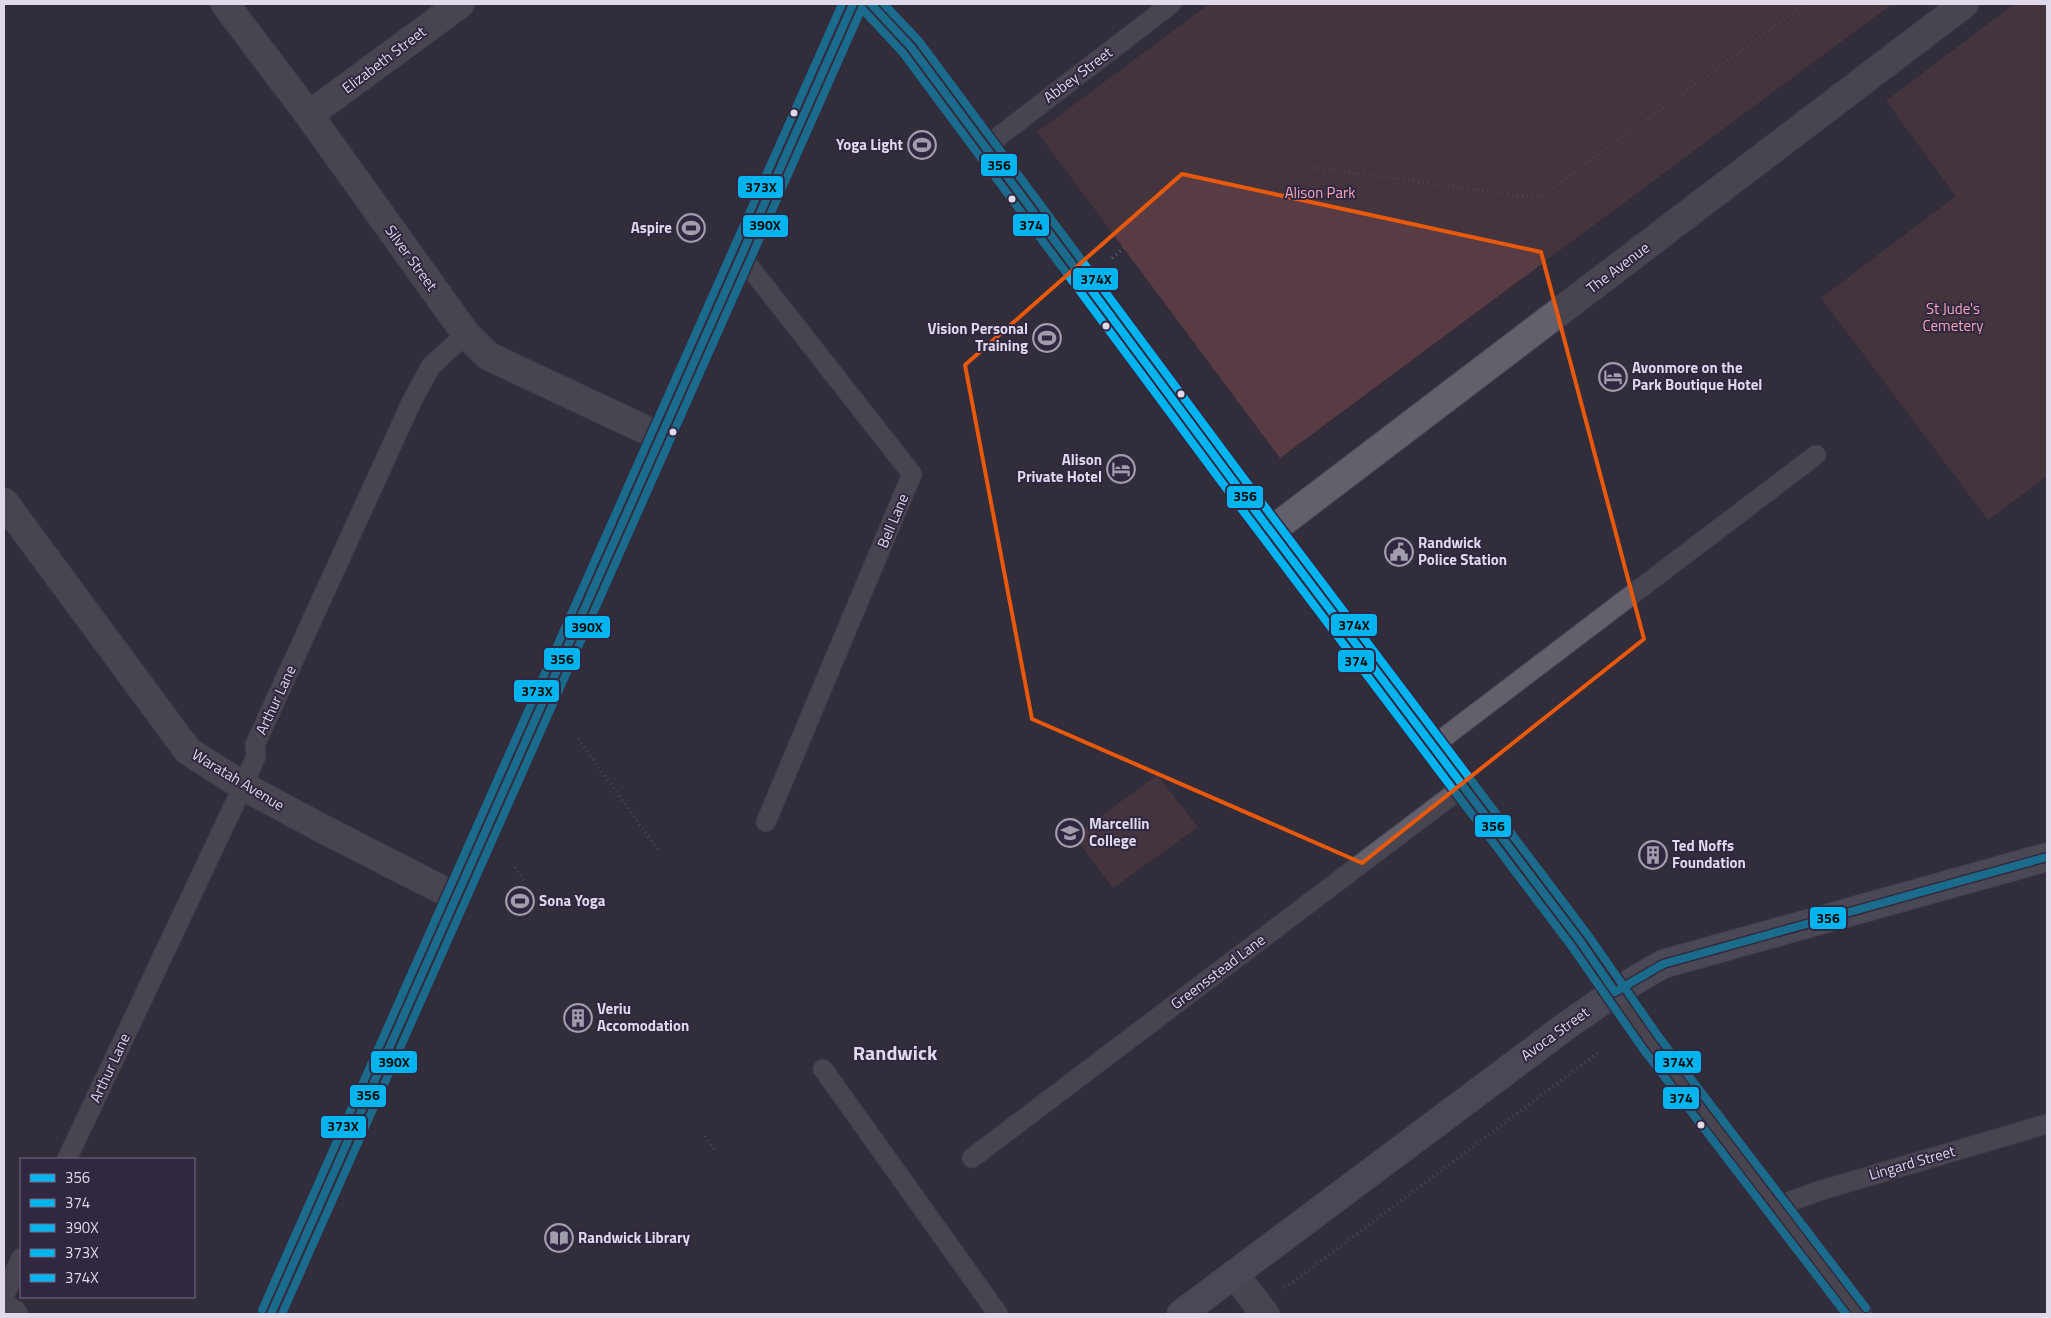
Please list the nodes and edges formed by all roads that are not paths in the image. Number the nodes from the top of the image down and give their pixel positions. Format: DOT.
graph roads {
  1 [pos="225,4"];
  2 [pos="460,4"];
  3 [pos="853,4"];
  4 [pos="871,4"];
  5 [pos="1172,4"];
  6 [pos="1964,4"];
  7 [pos="309,116"];
  8 [pos="984,147"];
  9 [pos="741,256"];
  10 [pos="466,334"];
  11 [pos="661,436"];
  12 [pos="1816,455"];
  13 [pos="4,502"];
  14 [pos="1271,531"];
  15 [pos="1434,745"];
  16 [pos="243,786"];
  17 [pos="1464,786"];
  18 [pos="766,822"];
  19 [pos="2047,857"];
  20 [pos="456,897"];
  21 [pos="1615,992"];
  22 [pos="823,1069"];
  23 [pos="2047,1124"];
  24 [pos="68,1158"];
  25 [pos="972,1158"];
  26 [pos="1777,1206"];
  27 [pos="20,1260"];
  28 [pos="1234,1274"];
  29 [pos="4,1296"];
  30 [pos="4,1309"];
  31 [pos="1262,1311"];
  32 [pos="13,1314"];
  33 [pos="271,1314"];
  34 [pos="998,1314"];
  35 [pos="1181,1314"];
  36 [pos="1858,1314"];
  1 -- 7 [label="street, Silver Street"];
  2 -- 7 [label="street, Elizabeth Street"];
  3 -- 9 [label="street"];
  4 -- 8 [label="main road"];
  5 -- 8 [label="lane, Abbey Street"];
  6 -- 14 [label="street, The Avenue"];
  7 -- 10 [label="street, Silver Street"];
  8 -- 14 [label="main road"];
  9 -- 11 [label="street"];
  9 -- 18 [label="lane, Bell Lane"];
  10 -- 11 [label="street, Silver Street"];
  10 -- 16 [label="lane, Arthur Lane"];
  11 -- 20 [label="street"];
  12 -- 15 [label="lane"];
  13 -- 16 [label="street, Waratah Avenue"];
  14 -- 15 [label="main road"];
  15 -- 17 [label="main road"];
  16 -- 20 [label="street, Waratah Avenue"];
  16 -- 24 [label="lane, Arthur Lane"];
  17 -- 21 [label="main road"];
  17 -- 25 [label="lane, Greensstead Lane"];
  19 -- 21 [label="main road, Avoca Street"];
  20 -- 33 [label="street"];
  21 -- 26 [label="street"];
  21 -- 28 [label="main road, Avoca Street"];
  22 -- 34 [label="lane"];
  23 -- 26 [label="lane, Lingard Street"];
  26 -- 36 [label="street"];
  27 -- 29 [label="lane"];
  28 -- 31 [label="street"];
  28 -- 35 [label="main road, Avoca Street"];
  30 -- 32 [label="street"];
}
